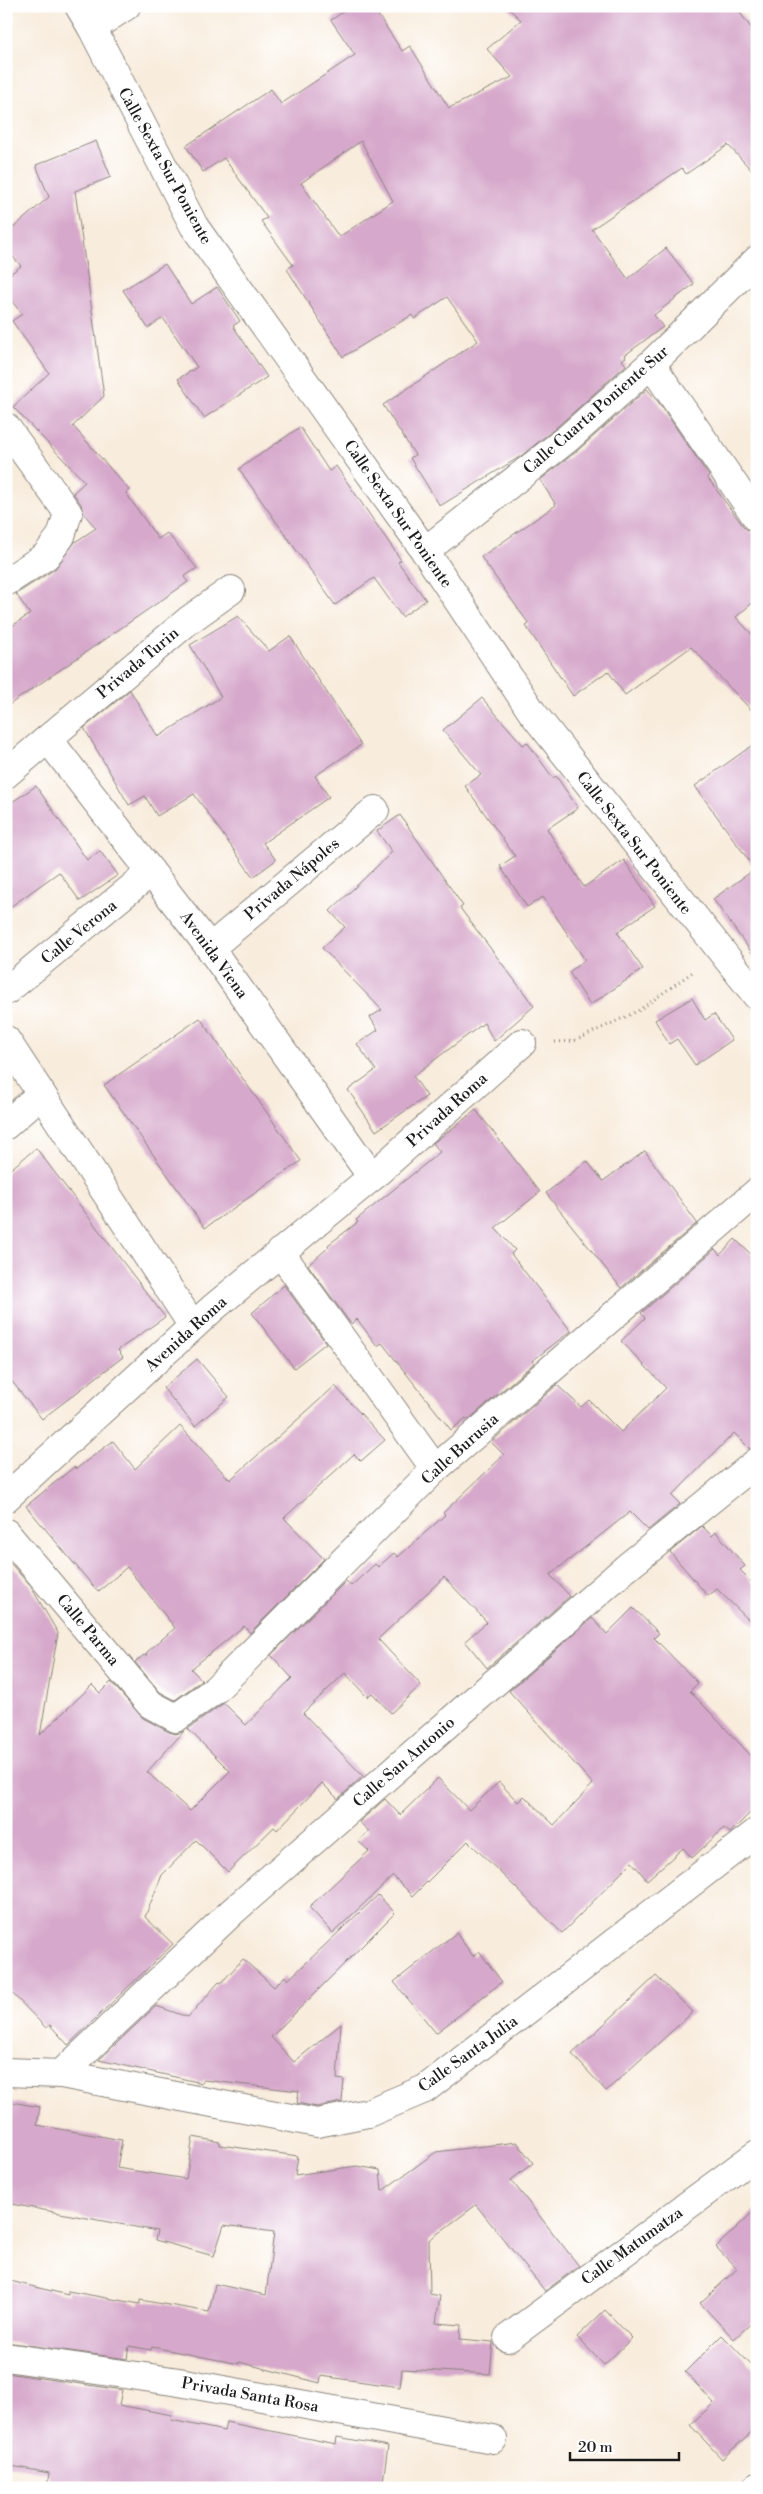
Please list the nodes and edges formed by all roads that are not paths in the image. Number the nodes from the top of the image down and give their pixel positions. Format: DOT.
graph roads {
  1 [pos="126,6"];
  2 [pos="85,17"];
  3 [pos="757,260"];
  4 [pos="651,364"];
  5 [pos="6,427"];
  6 [pos="757,518"];
  7 [pos="426,551"];
  8 [pos="6,582"];
  9 [pos="231,590"];
  10 [pos="48,739"];
  11 [pos="6,774"];
  12 [pos="375,810"];
  13 [pos="151,872"];
  14 [pos="210,948"];
  15 [pos="6,992"];
  16 [pos="757,996"];
  17 [pos="6,1040"];
  18 [pos="522,1044"];
  19 [pos="41,1094"];
  20 [pos="6,1126"];
  21 [pos="372,1177"];
  22 [pos="757,1192"];
  23 [pos="280,1252"];
  24 [pos="194,1326"];
  25 [pos="757,1462"];
  26 [pos="435,1469"];
  27 [pos="6,1498"];
  28 [pos="6,1534"];
  29 [pos="176,1718"];
  30 [pos="757,1832"];
  31 [pos="6,2072"];
  32 [pos="61,2074"];
  33 [pos="757,2154"];
  34 [pos="508,2338"];
  35 [pos="6,2356"];
  36 [pos="493,2439"];
  1 -- 2 [label="street"];
  2 -- 7 [label="street, Calle Sexta Sur Poniente"];
  3 -- 4 [label="street, Calle Cuarta Poniente Sur"];
  4 -- 6 [label="street"];
  4 -- 7 [label="street, Calle Cuarta Poniente Sur"];
  5 -- 8 [label="street"];
  7 -- 16 [label="street, Calle Sexta Sur Poniente"];
  9 -- 10 [label="street, Privada Turin"];
  10 -- 11 [label="street, Privada Turin"];
  10 -- 13 [label="street, Avenida Viena"];
  12 -- 14 [label="street, Privada Nápoles"];
  13 -- 14 [label="street, Avenida Viena"];
  13 -- 15 [label="street, Calle Verona"];
  14 -- 21 [label="street, Avenida Viena"];
  17 -- 19 [label="street"];
  18 -- 21 [label="street, Privada Roma"];
  19 -- 20 [label="street"];
  19 -- 24 [label="street"];
  21 -- 23 [label="street, Avenida Roma"];
  22 -- 26 [label="street, Calle Burusia"];
  23 -- 24 [label="street, Avenida Roma"];
  23 -- 26 [label="street"];
  24 -- 27 [label="street, Avenida Roma"];
  25 -- 32 [label="street, Calle San Antonio"];
  26 -- 29 [label="street, Calle Burusia"];
  28 -- 29 [label="street, Calle Parma"];
  30 -- 32 [label="street, Calle Santa Julia"];
  31 -- 32 [label="street, Calle Santa Julia"];
  33 -- 34 [label="street, Calle Matumatza"];
  35 -- 36 [label="street, Privada Santa Rosa"];
}
